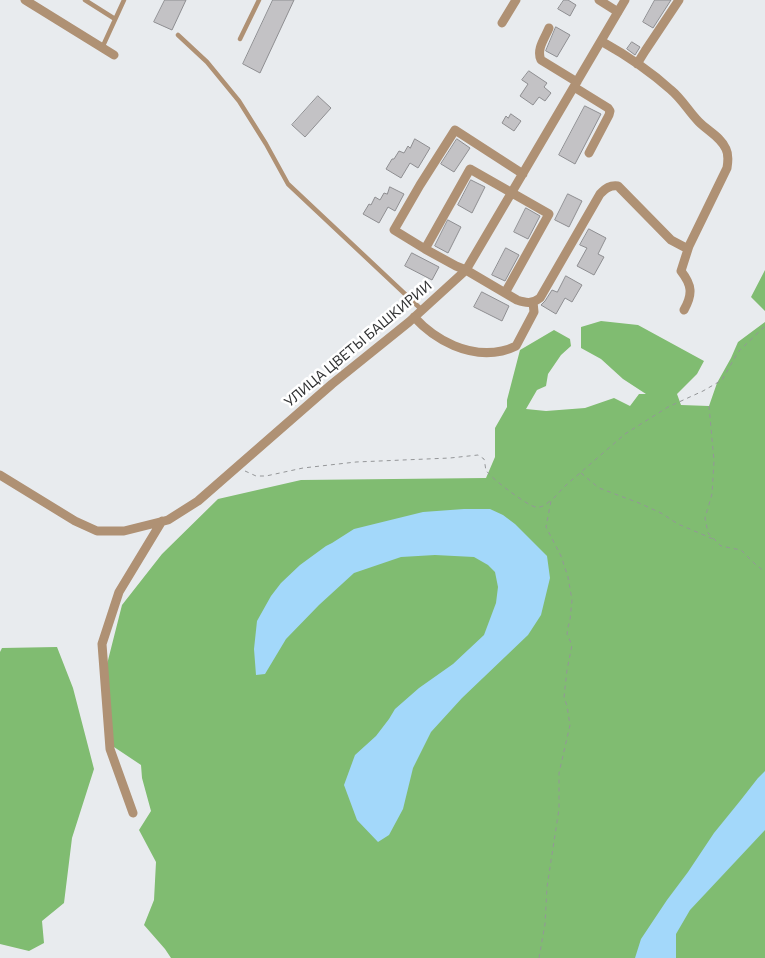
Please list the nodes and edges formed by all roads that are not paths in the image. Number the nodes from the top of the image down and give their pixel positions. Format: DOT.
graph roads {
  1 [pos="25,0"];
  2 [pos="85,0"];
  3 [pos="124,0"];
  4 [pos="259,0"];
  5 [pos="516,0"];
  6 [pos="599,0"];
  7 [pos="625,0"];
  8 [pos="679,0"];
  9 [pos="618,12"];
  10 [pos="115,18"];
  11 [pos="502,23"];
  12 [pos="549,28"];
  13 [pos="178,36"];
  14 [pos="240,39"];
  15 [pos="601,41"];
  16 [pos="102,48"];
  17 [pos="114,55"];
  18 [pos="638,64"];
  19 [pos="576,85"];
  20 [pos="589,153"];
  21 [pos="523,174"];
  22 [pos="512,193"];
  23 [pos="426,249"];
  24 [pos="688,249"];
  25 [pos="466,270"];
  26 [pos="505,293"];
  27 [pos="533,302"];
  28 [pos="422,310"];
  29 [pos="684,310"];
  30 [pos="414,317"];
  31 [pos="0,475"];
  32 [pos="162,521"];
  33 [pos="133,813"];
  1 -- 16 [label="street"];
  2 -- 10 [label="lane"];
  3 -- 10 [label="lane"];
  4 -- 14 [label="lane"];
  5 -- 11 [label="street"];
  6 -- 9 [label="street"];
  7 -- 9 [label="street, УЛИЦА ЦВЕТЫ БАШКИРИИ"];
  8 -- 18 [label="street"];
  9 -- 15 [label="street, УЛИЦА ЦВЕТЫ БАШКИРИИ"];
  10 -- 16 [label="lane"];
  12 -- 19 [label="street"];
  13 -- 28 [label="lane"];
  15 -- 18 [label="street"];
  15 -- 19 [label="street, УЛИЦА ЦВЕТЫ БАШКИРИИ"];
  16 -- 17 [label="street"];
  18 -- 24 [label="street"];
  19 -- 20 [label="street"];
  19 -- 21 [label="street, УЛИЦА ЦВЕТЫ БАШКИРИИ"];
  21 -- 22 [label="street, УЛИЦА ЦВЕТЫ БАШКИРИИ"];
  21 -- 23 [label="street"];
  22 -- 23 [label="street"];
  22 -- 25 [label="street, УЛИЦА ЦВЕТЫ БАШКИРИИ"];
  22 -- 26 [label="street"];
  23 -- 25 [label="street"];
  24 -- 27 [label="street"];
  24 -- 29 [label="street"];
  25 -- 26 [label="street"];
  25 -- 28 [label="street, УЛИЦА ЦВЕТЫ БАШКИРИИ"];
  26 -- 27 [label="street"];
  27 -- 30 [label="street"];
  28 -- 30 [label="street, УЛИЦА ЦВЕТЫ БАШКИРИИ"];
  30 -- 32 [label="street, УЛИЦА ЦВЕТЫ БАШКИРИИ"];
  31 -- 32 [label="street, УЛИЦА ЦВЕТЫ БАШКИРИИ"];
  32 -- 33 [label="street"];
}
